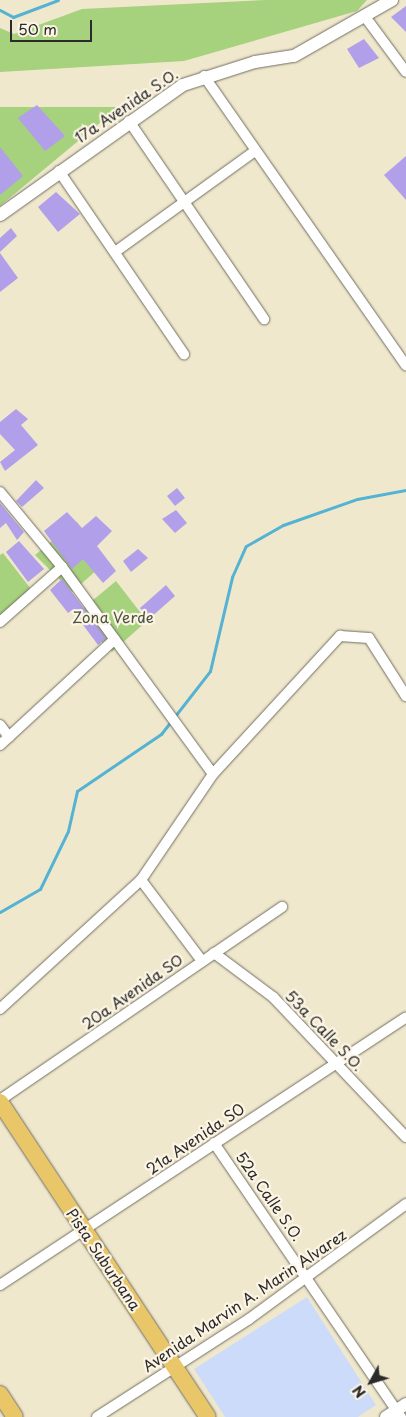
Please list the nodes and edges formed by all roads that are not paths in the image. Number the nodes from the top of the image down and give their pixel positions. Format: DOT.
graph roads {
  1 [pos="392,0"];
  2 [pos="366,18"];
  3 [pos="406,72"];
  4 [pos="204,76"];
  5 [pos="129,121"];
  6 [pos="255,151"];
  7 [pos="59,171"];
  8 [pos="186,203"];
  9 [pos="0,216"];
  10 [pos="115,252"];
  11 [pos="264,319"];
  12 [pos="184,354"];
  13 [pos="406,366"];
  14 [pos="0,492"];
  15 [pos="62,567"];
  16 [pos="0,622"];
  17 [pos="115,639"];
  18 [pos="402,681"];
  19 [pos="406,696"];
  20 [pos="0,725"];
  21 [pos="9,737"];
  22 [pos="0,746"];
  23 [pos="213,774"];
  24 [pos="141,880"];
  25 [pos="282,907"];
  26 [pos="214,953"];
  27 [pos="202,961"];
  28 [pos="0,1009"];
  29 [pos="406,1017"];
  30 [pos="336,1063"];
  31 [pos="0,1101"];
  32 [pos="406,1137"];
  33 [pos="214,1143"];
  34 [pos="406,1204"];
  35 [pos="84,1230"];
  36 [pos="309,1277"];
  37 [pos="0,1285"];
  38 [pos="175,1367"];
  39 [pos="0,1394"];
  40 [pos="397,1412"];
  41 [pos="15,1417"];
  42 [pos="97,1417"];
  43 [pos="208,1417"];
  1 -- 2 [label="street, 17a Avenida S.O."];
  2 -- 3 [label="street"];
  2 -- 4 [label="street, 17a Avenida S.O."];
  4 -- 5 [label="street, 17a Avenida S.O."];
  4 -- 6 [label="street"];
  5 -- 7 [label="street, 17a Avenida S.O."];
  5 -- 8 [label="street"];
  6 -- 8 [label="street"];
  6 -- 13 [label="street"];
  7 -- 9 [label="street, 17a Avenida S.O."];
  7 -- 10 [label="street"];
  8 -- 10 [label="street"];
  8 -- 11 [label="street"];
  10 -- 12 [label="street"];
  14 -- 15 [label="street"];
  15 -- 16 [label="street"];
  15 -- 17 [label="street"];
  17 -- 21 [label="street"];
  17 -- 23 [label="street"];
  18 -- 19 [label="street"];
  18 -- 23 [label="street"];
  20 -- 21 [label="street"];
  21 -- 22 [label="street"];
  23 -- 24 [label="street"];
  24 -- 27 [label="street"];
  24 -- 28 [label="street"];
  25 -- 26 [label="street, 20a Avenida SO"];
  26 -- 27 [label="street, 20a Avenida SO"];
  26 -- 30 [label="street, 53a Calle S.O."];
  27 -- 31 [label="street, 20a Avenida SO"];
  29 -- 30 [label="street, 21a Avenida SO"];
  30 -- 32 [label="street, 53a Calle S.O."];
  30 -- 33 [label="street, 21a Avenida SO"];
  31 -- 35 [label="main road, Pista Suburbana"];
  33 -- 35 [label="street, 21a Avenida SO"];
  33 -- 36 [label="street, 52a Calle S.O."];
  34 -- 36 [label="street, Avenida Marvin A. Marin Alvarez"];
  35 -- 37 [label="street, 21a Avenida SO"];
  35 -- 38 [label="main road, Pista Suburbana"];
  36 -- 38 [label="street, Avenida Marvin A. Marin Alvarez"];
  36 -- 40 [label="street, 52a Calle S.O."];
  38 -- 42 [label="street, Avenida Marvin A. Marin Alvarez"];
  38 -- 43 [label="main road, Pista Suburbana"];
  39 -- 41 [label="main road"];
}
